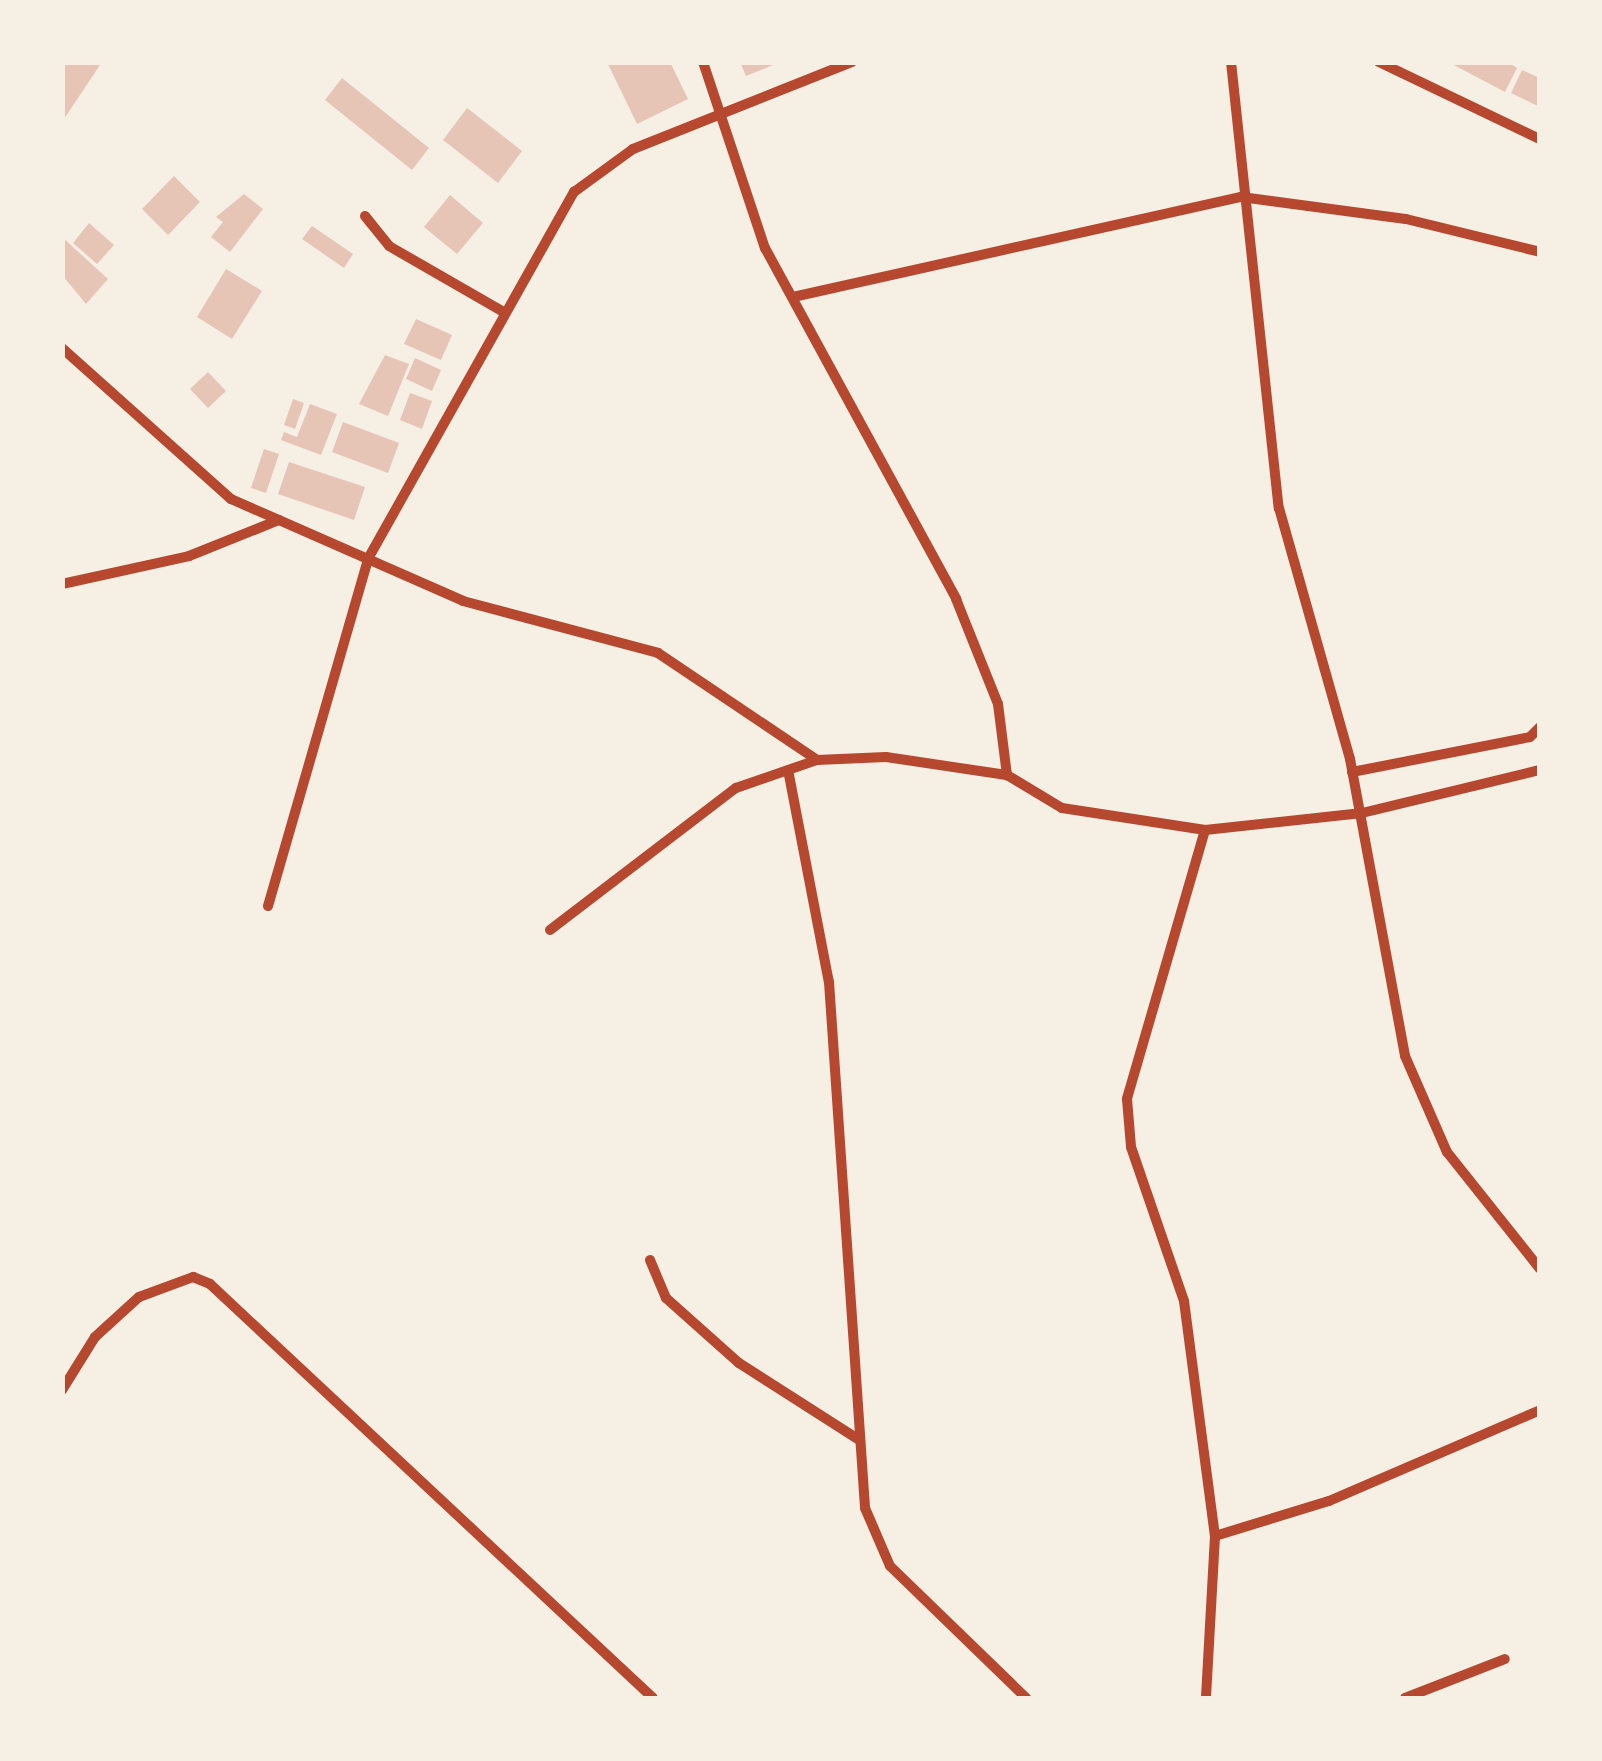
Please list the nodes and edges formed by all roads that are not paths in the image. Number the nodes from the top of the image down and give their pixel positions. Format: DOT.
graph roads {
  1 [pos="703,62"];
  2 [pos="852,62"];
  3 [pos="1231,62"];
  4 [pos="1378,62"];
  5 [pos="717,110"];
  6 [pos="1540,138"];
  7 [pos="1241,197"];
  8 [pos="365,216"];
  9 [pos="1540,252"];
  10 [pos="793,297"];
  11 [pos="504,312"];
  12 [pos="62,348"];
  13 [pos="279,520"];
  14 [pos="370,557"];
  15 [pos="62,584"];
  16 [pos="1540,727"];
  17 [pos="817,760"];
  18 [pos="1540,770"];
  19 [pos="1352,772"];
  20 [pos="789,775"];
  21 [pos="1007,775"];
  22 [pos="1362,814"];
  23 [pos="1206,830"];
  24 [pos="268,906"];
  25 [pos="550,930"];
  26 [pos="650,1260"];
  27 [pos="1540,1269"];
  28 [pos="62,1390"];
  29 [pos="1540,1410"];
  30 [pos="858,1438"];
  31 [pos="1215,1536"];
  32 [pos="1505,1659"];
  33 [pos="652,1698"];
  34 [pos="1026,1698"];
  35 [pos="1206,1698"];
  36 [pos="1405,1698"];
  1 -- 5 [label="street"];
  2 -- 5 [label="street"];
  3 -- 7 [label="street"];
  4 -- 6 [label="street"];
  5 -- 10 [label="street"];
  5 -- 11 [label="street"];
  7 -- 9 [label="street"];
  7 -- 10 [label="street"];
  7 -- 19 [label="street"];
  8 -- 11 [label="street"];
  10 -- 21 [label="street"];
  11 -- 14 [label="street"];
  12 -- 13 [label="street"];
  13 -- 14 [label="street"];
  13 -- 15 [label="street"];
  14 -- 17 [label="street"];
  14 -- 24 [label="street"];
  16 -- 19 [label="street"];
  17 -- 20 [label="street"];
  17 -- 21 [label="street"];
  18 -- 22 [label="street"];
  19 -- 22 [label="street"];
  20 -- 25 [label="street"];
  20 -- 30 [label="street"];
  21 -- 23 [label="street"];
  22 -- 23 [label="street"];
  22 -- 27 [label="street"];
  23 -- 31 [label="street"];
  26 -- 30 [label="street"];
  28 -- 33 [label="street"];
  29 -- 31 [label="street"];
  30 -- 34 [label="street"];
  31 -- 35 [label="street"];
  32 -- 36 [label="street"];
}
